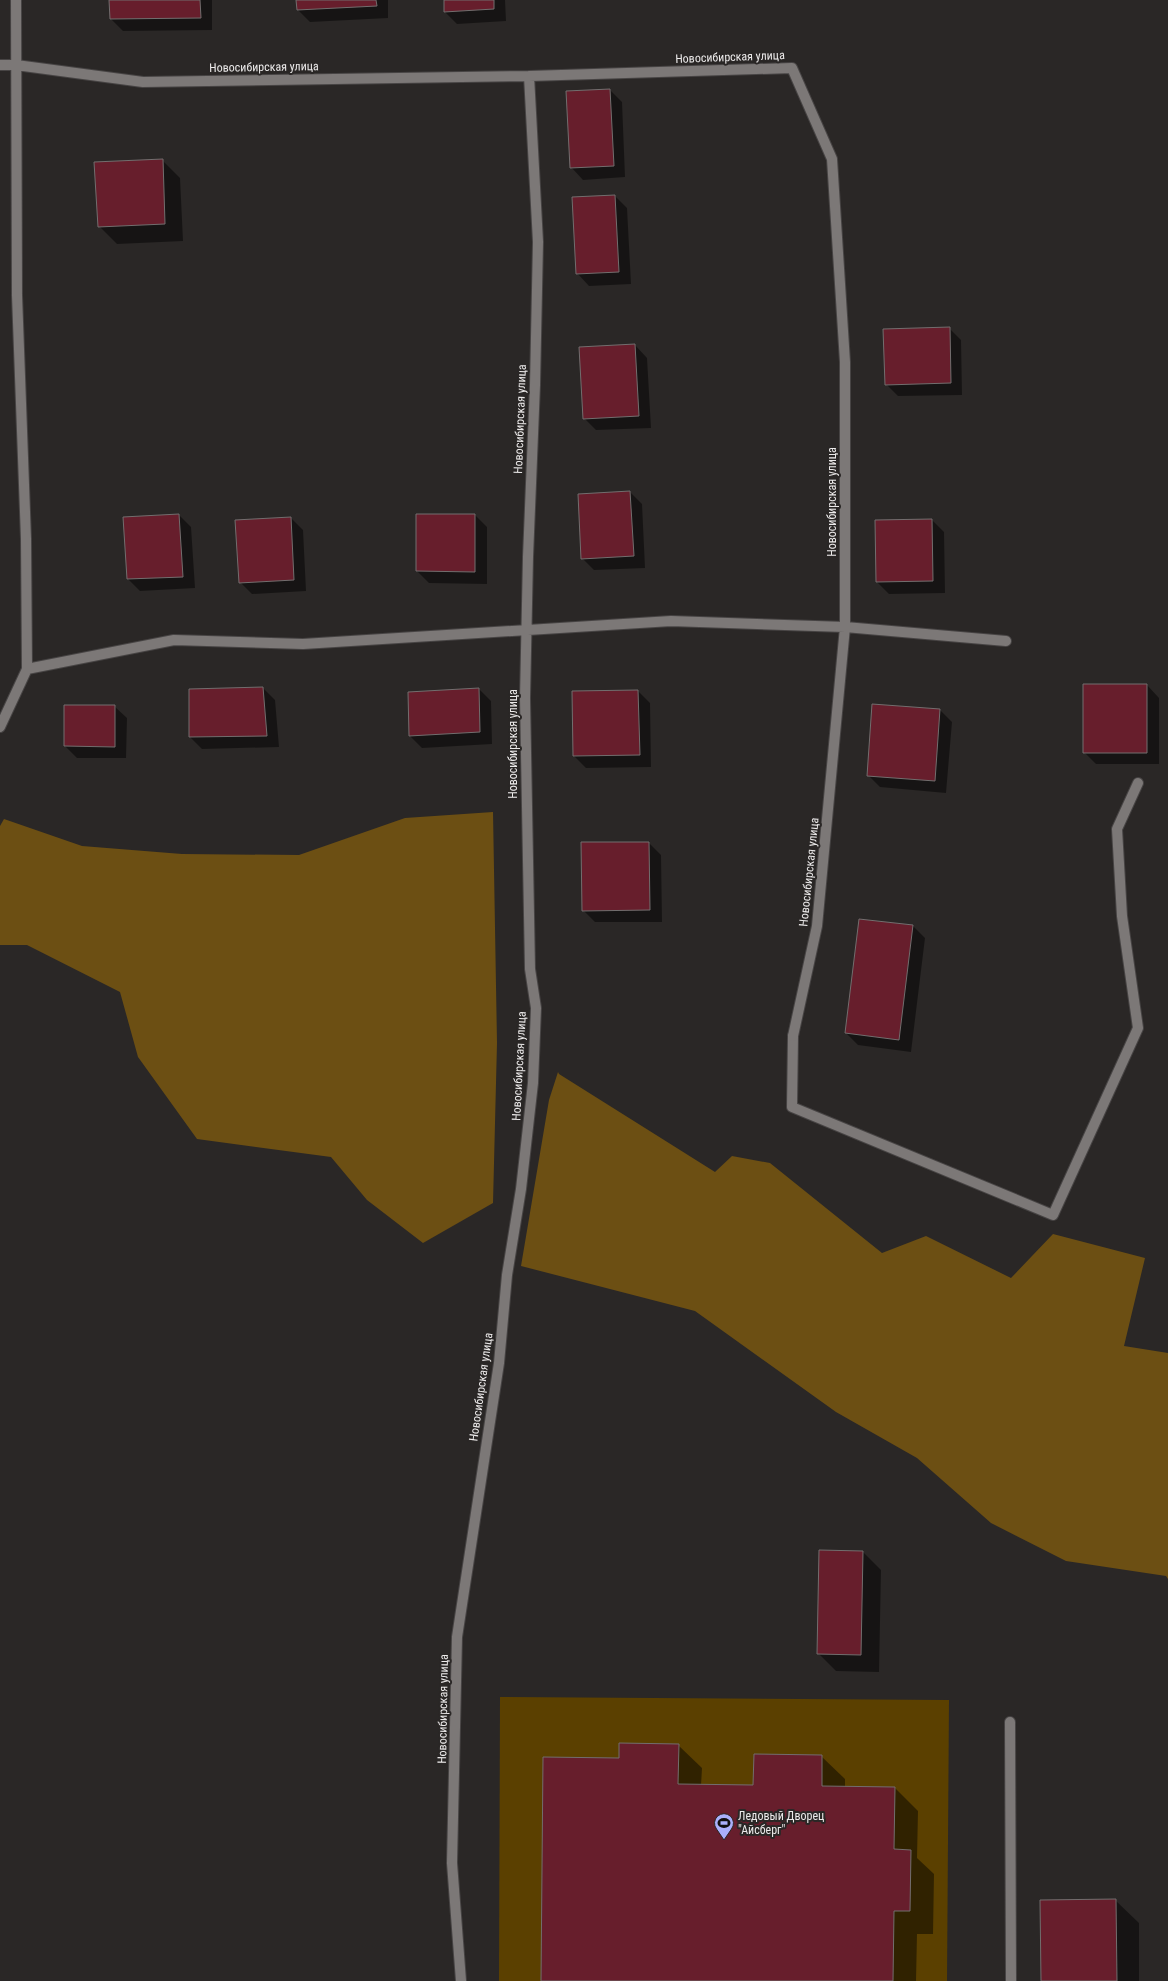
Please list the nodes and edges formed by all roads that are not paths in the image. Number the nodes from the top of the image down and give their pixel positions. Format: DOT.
graph roads {
  1 [pos="16,0"];
  2 [pos="0,65"];
  3 [pos="16,65"];
  4 [pos="529,76"];
  5 [pos="845,627"];
  6 [pos="526,630"];
  7 [pos="1006,641"];
  8 [pos="27,669"];
  9 [pos="0,727"];
  10 [pos="1138,783"];
  11 [pos="1010,1722"];
  12 [pos="461,1981"];
  13 [pos="1011,1981"];
  1 -- 3 [label="street"];
  2 -- 3 [label="street, Новосибирская улица"];
  3 -- 4 [label="street, Новосибирская улица"];
  3 -- 8 [label="street"];
  4 -- 5 [label="street, Новосибирская улица"];
  4 -- 6 [label="street, Новосибирская улица"];
  5 -- 6 [label="street"];
  5 -- 7 [label="street"];
  5 -- 10 [label="street, Новосибирская улица"];
  6 -- 8 [label="street"];
  6 -- 12 [label="street, Новосибирская улица"];
  8 -- 9 [label="street"];
  11 -- 13 [label="street"];
}
